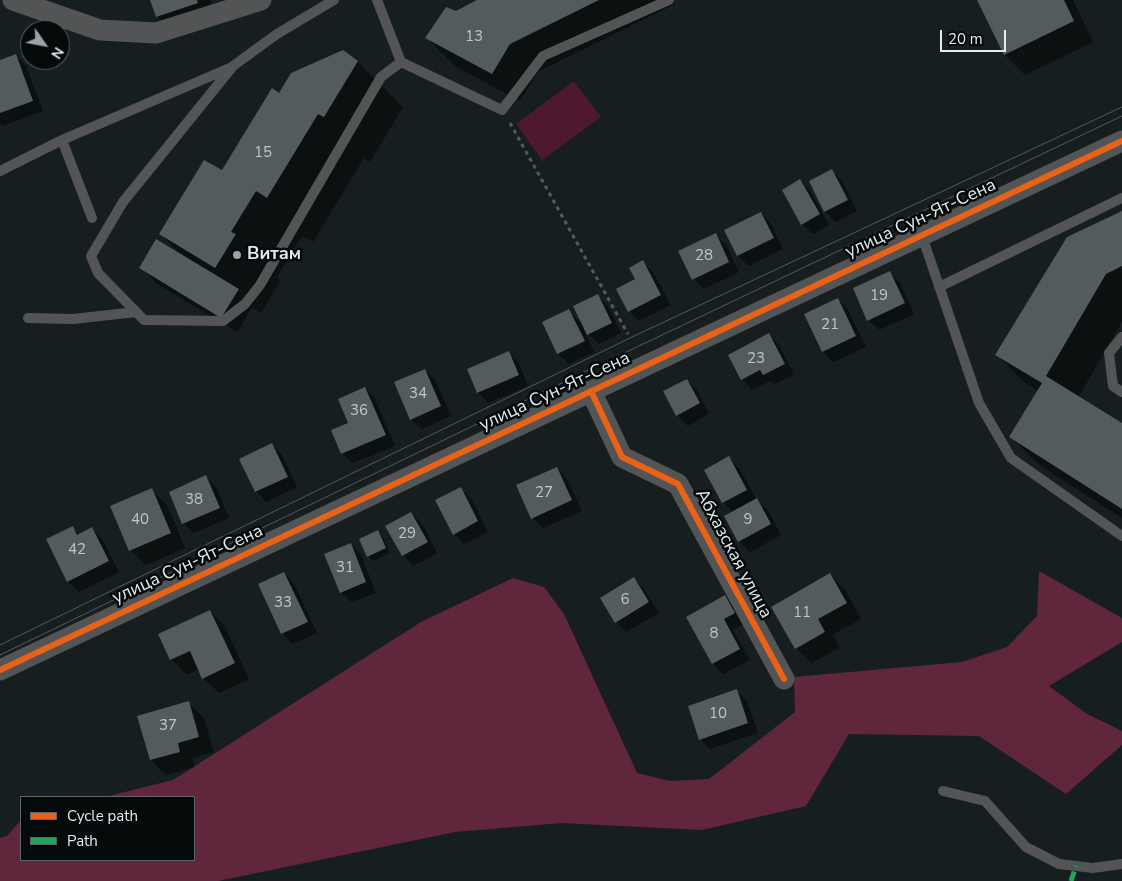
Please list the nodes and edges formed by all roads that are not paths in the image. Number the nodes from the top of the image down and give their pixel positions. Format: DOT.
graph roads {
  1 [pos="4,0"];
  2 [pos="13,0"];
  3 [pos="261,0"];
  4 [pos="334,0"];
  5 [pos="377,0"];
  6 [pos="669,0"];
  7 [pos="0,1"];
  8 [pos="218,6"];
  9 [pos="401,62"];
  10 [pos="233,66"];
  11 [pos="62,140"];
  12 [pos="1122,141"];
  13 [pos="0,171"];
  14 [pos="1122,198"];
  15 [pos="92,218"];
  16 [pos="922,236"];
  17 [pos="939,286"];
  18 [pos="136,312"];
  19 [pos="28,318"];
  20 [pos="1122,337"];
  21 [pos="591,391"];
  22 [pos="1122,392"];
  23 [pos="1122,536"];
  24 [pos="0,670"];
  25 [pos="784,679"];
  26 [pos="943,791"];
  27 [pos="1122,864"];
  1 -- 7 [label="street"];
  2 -- 8 [label="street"];
  3 -- 8 [label="street"];
  4 -- 10 [label="lane"];
  5 -- 9 [label="lane"];
  6 -- 9 [label="lane"];
  9 -- 18 [label="lane"];
  10 -- 11 [label="lane"];
  10 -- 18 [label="lane"];
  11 -- 13 [label="lane"];
  11 -- 15 [label="lane"];
  12 -- 16 [label="street, улица Сун-Ят-Сена"];
  14 -- 17 [label="lane"];
  16 -- 17 [label="lane"];
  16 -- 21 [label="street, улица Сун-Ят-Сена"];
  17 -- 23 [label="lane"];
  18 -- 19 [label="lane"];
  20 -- 22 [label="lane"];
  21 -- 24 [label="street, улица Сун-Ят-Сена"];
  21 -- 25 [label="street, Абхазская улица"];
  26 -- 27 [label="lane"];
}
